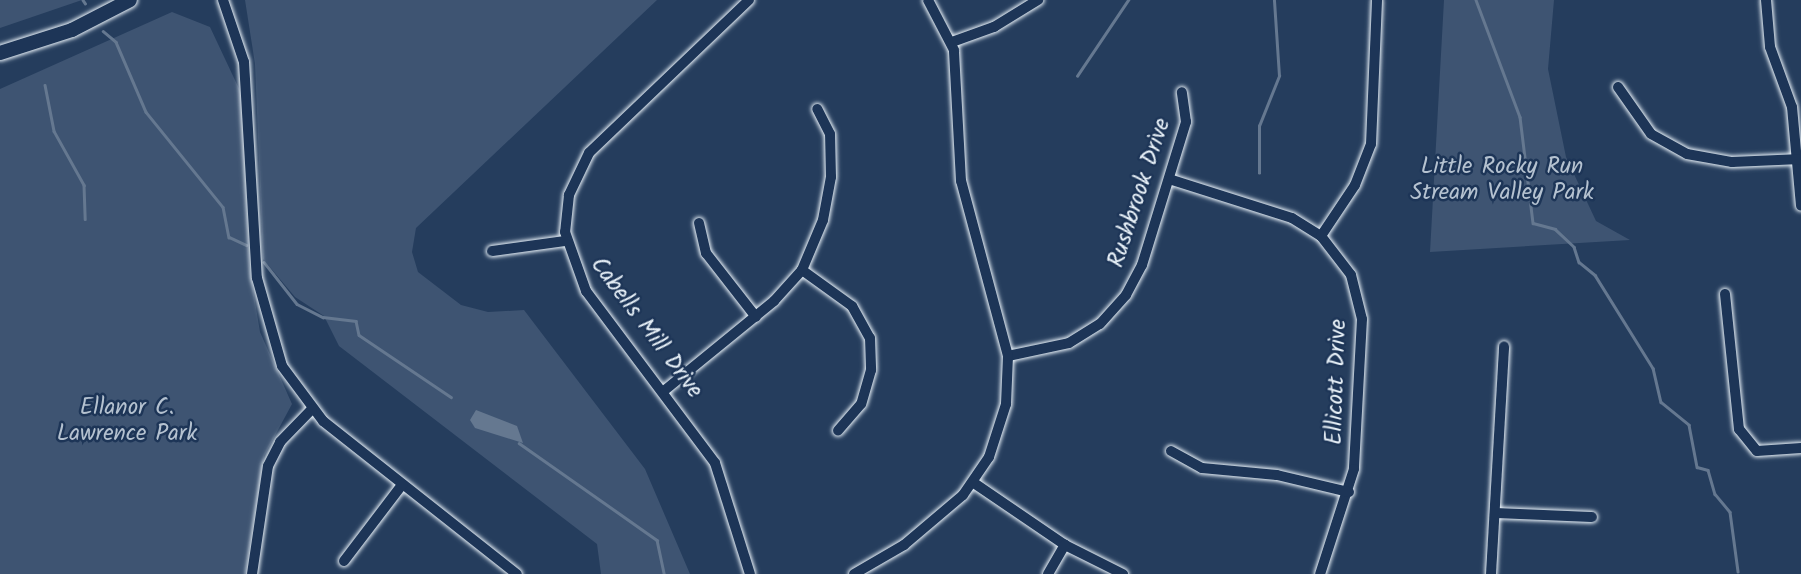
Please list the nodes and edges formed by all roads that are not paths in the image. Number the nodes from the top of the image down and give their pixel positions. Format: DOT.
graph roads {
  1 [pos="130,0"];
  2 [pos="223,0"];
  3 [pos="749,0"];
  4 [pos="928,0"];
  5 [pos="1038,0"];
  6 [pos="1377,0"];
  7 [pos="1766,0"];
  8 [pos="952,42"];
  9 [pos="0,53"];
  10 [pos="1618,87"];
  11 [pos="1182,92"];
  12 [pos="817,109"];
  13 [pos="1799,159"];
  14 [pos="1169,179"];
  15 [pos="1801,206"];
  16 [pos="699,223"];
  17 [pos="1321,236"];
  18 [pos="565,241"];
  19 [pos="492,251"];
  20 [pos="802,270"];
  21 [pos="1725,294"];
  22 [pos="756,317"];
  23 [pos="1504,346"];
  24 [pos="1008,356"];
  25 [pos="665,390"];
  26 [pos="312,409"];
  27 [pos="838,429"];
  28 [pos="1801,448"];
  29 [pos="1171,451"];
  30 [pos="974,483"];
  31 [pos="402,485"];
  32 [pos="1349,492"];
  33 [pos="1495,513"];
  34 [pos="1592,517"];
  35 [pos="1065,545"];
  36 [pos="344,561"];
  37 [pos="252,574"];
  38 [pos="517,574"];
  39 [pos="750,574"];
  40 [pos="854,574"];
  41 [pos="1048,574"];
  42 [pos="1123,574"];
  43 [pos="1320,574"];
  44 [pos="1491,574"];
  1 -- 9 [label="main road"];
  2 -- 26 [label="street"];
  3 -- 18 [label="street, Cabells Mill Drive"];
  4 -- 8 [label="street"];
  5 -- 8 [label="street"];
  6 -- 17 [label="street"];
  7 -- 13 [label="street"];
  8 -- 24 [label="street"];
  10 -- 13 [label="street"];
  11 -- 14 [label="street, Rushbrook Drive"];
  12 -- 20 [label="street"];
  13 -- 15 [label="street"];
  14 -- 17 [label="street, Ellicott Drive"];
  14 -- 24 [label="street, Rushbrook Drive"];
  16 -- 22 [label="street"];
  17 -- 32 [label="street, Ellicott Drive"];
  18 -- 19 [label="street"];
  18 -- 25 [label="street, Cabells Mill Drive"];
  20 -- 22 [label="street"];
  20 -- 27 [label="street"];
  21 -- 28 [label="street"];
  22 -- 25 [label="street"];
  23 -- 33 [label="street"];
  24 -- 30 [label="street"];
  25 -- 39 [label="street, Cabells Mill Drive"];
  26 -- 31 [label="street"];
  26 -- 37 [label="street"];
  29 -- 32 [label="street"];
  30 -- 35 [label="street"];
  30 -- 40 [label="street"];
  31 -- 36 [label="street"];
  31 -- 38 [label="street"];
  32 -- 43 [label="street, Ellicott Drive"];
  33 -- 34 [label="street"];
  33 -- 44 [label="street"];
  35 -- 41 [label="street"];
  35 -- 42 [label="street"];
}
